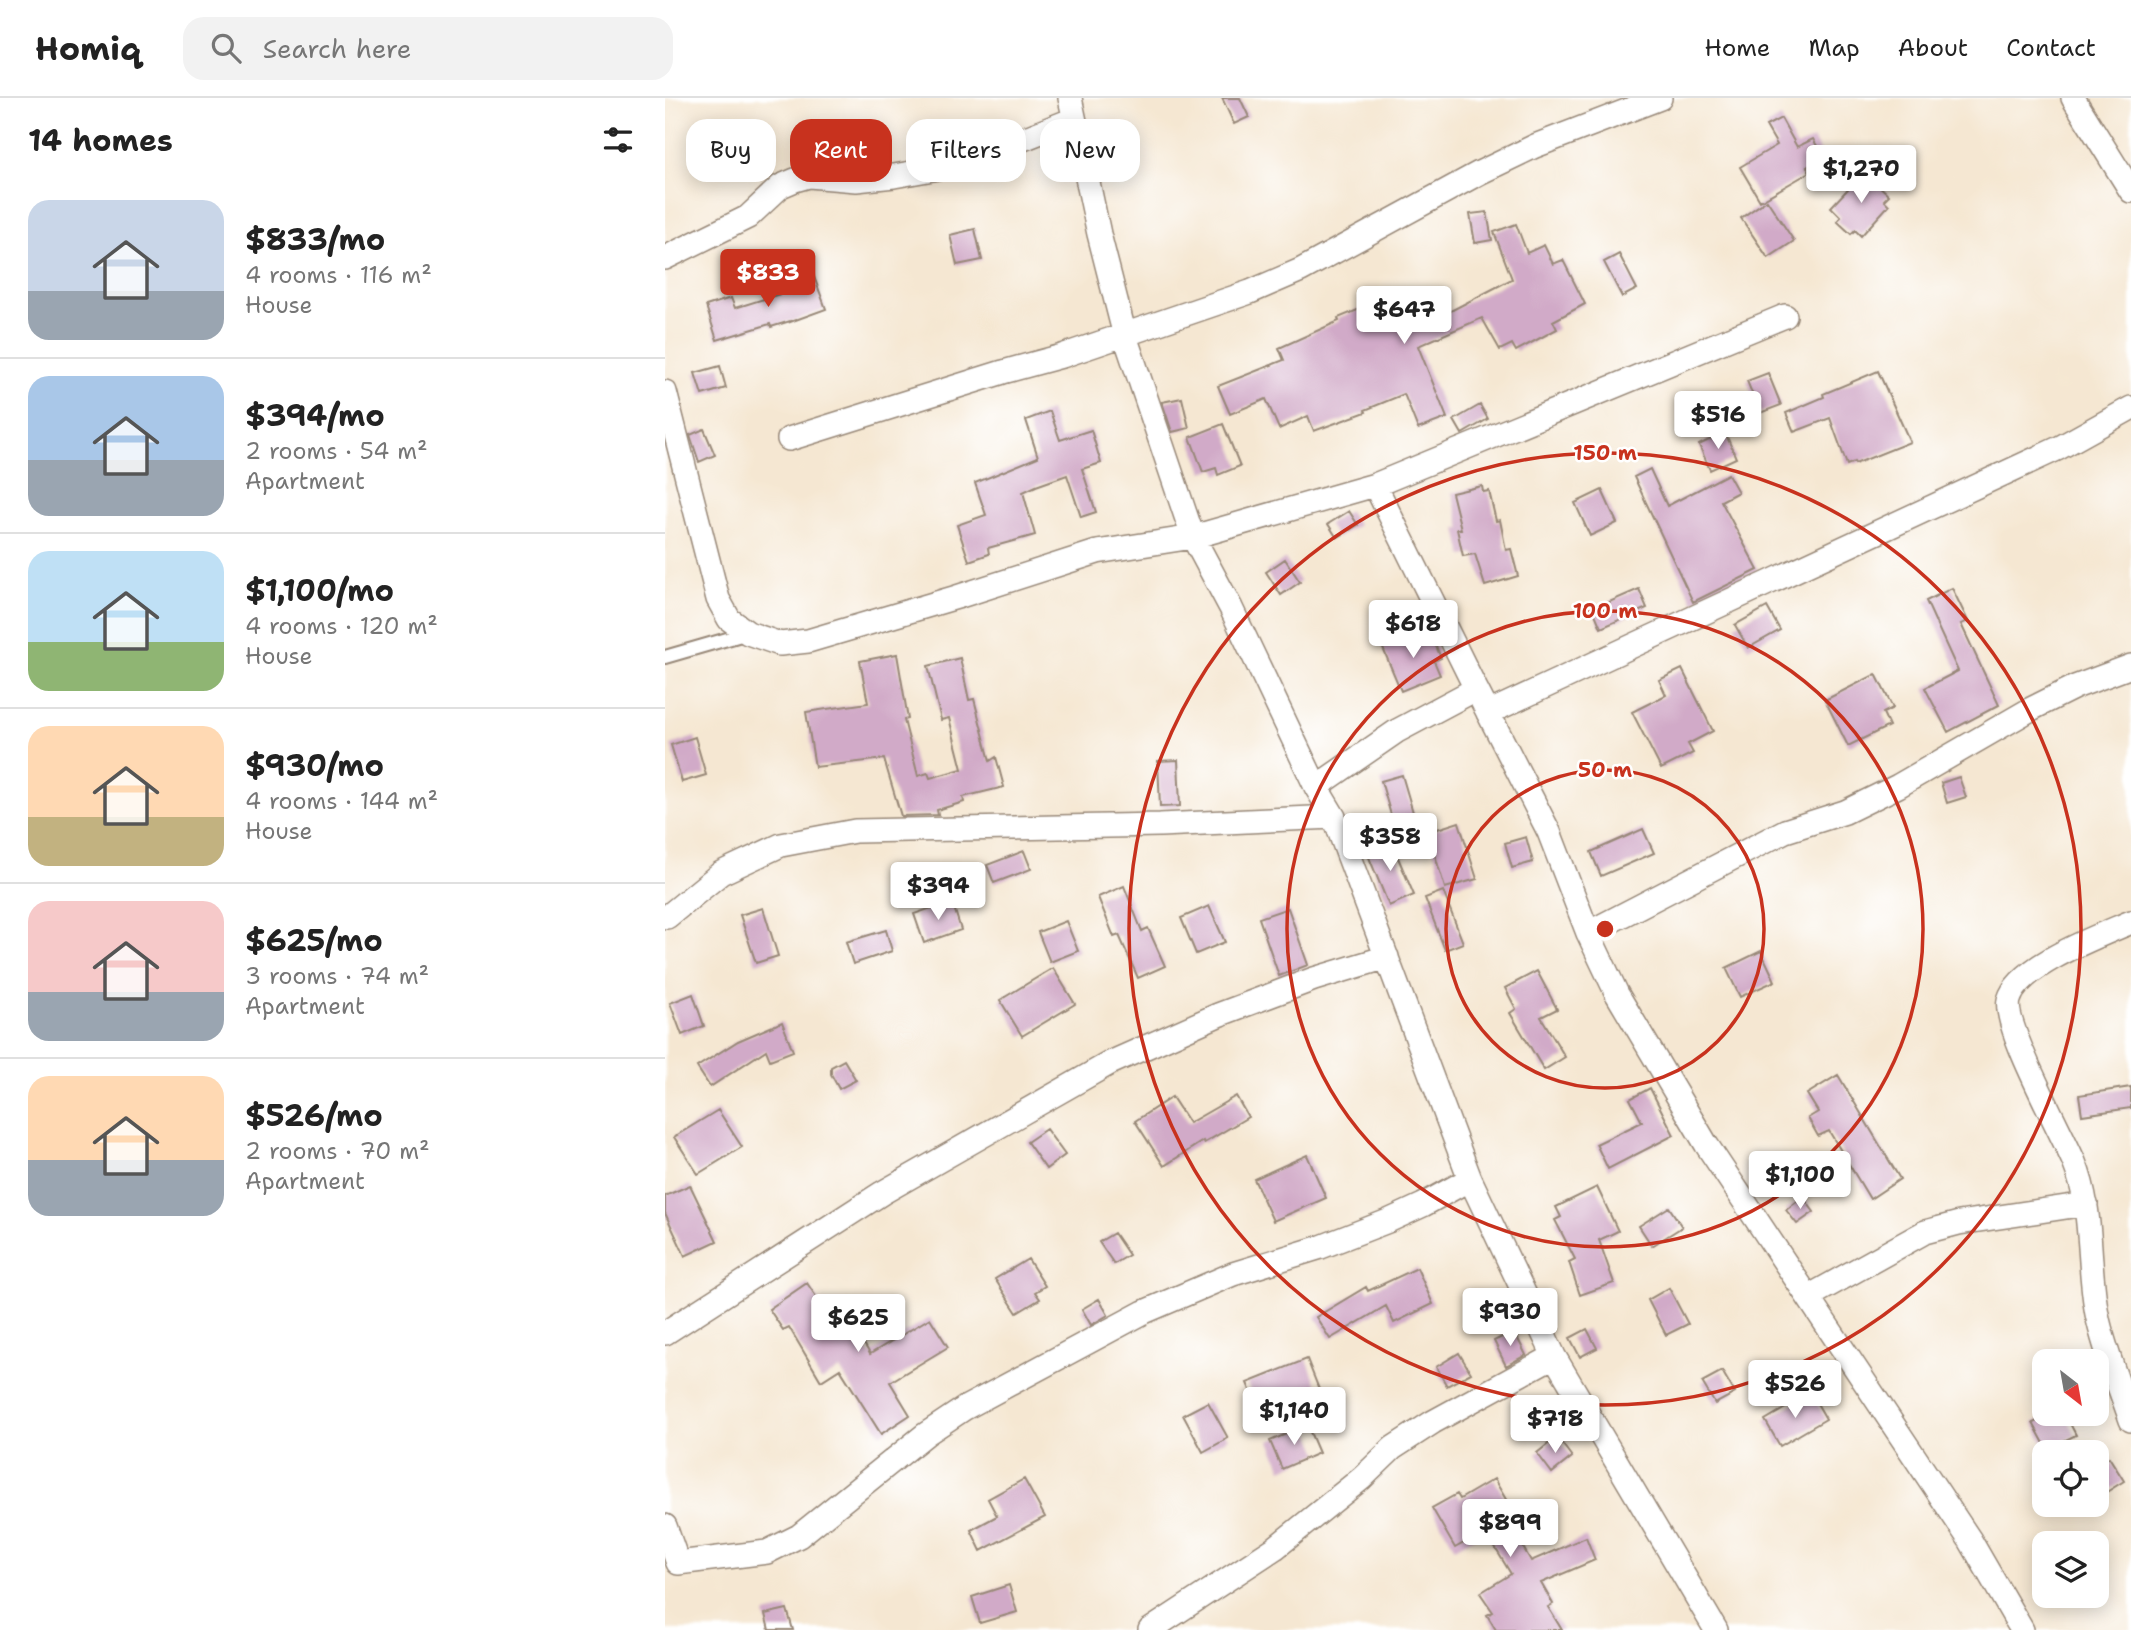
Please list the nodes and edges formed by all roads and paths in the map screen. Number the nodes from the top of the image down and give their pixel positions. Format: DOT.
graph roads {
  1 [pos="1660,98"];
  2 [pos="2073,98"];
  3 [pos="1076,105"];
  4 [pos="2131,191"];
  5 [pos="665,258"];
  6 [pos="1785,316"];
  7 [pos="1125,336"];
  8 [pos="665,391"];
  9 [pos="2131,408"];
  10 [pos="789,439"];
  11 [pos="1375,485"];
  12 [pos="1193,537"];
  13 [pos="748,634"];
  14 [pos="665,657"];
  15 [pos="2131,666"];
  16 [pos="1476,689"];
  17 [pos="1488,713"];
  18 [pos="1316,786"];
  19 [pos="1334,817"];
  20 [pos="667,917"];
  21 [pos="2131,922"];
  22 [pos="1588,933"];
  23 [pos="1387,957"];
  24 [pos="1470,1179"];
  25 [pos="2086,1204"];
  26 [pos="1808,1297"];
  27 [pos="665,1333"];
  28 [pos="1554,1356"];
  29 [pos="2131,1420"];
  30 [pos="665,1526"];
  31 [pos="1150,1630"];
  32 [pos="1716,1630"];
  33 [pos="2022,1630"];
  1 -- 7 [label="street"];
  2 -- 4 [label="street"];
  3 -- 5 [label="street"];
  3 -- 7 [label="street"];
  6 -- 11 [label="street"];
  7 -- 10 [label="street"];
  7 -- 12 [label="street"];
  8 -- 13 [label="street"];
  9 -- 17 [label="street"];
  11 -- 12 [label="street"];
  11 -- 16 [label="street"];
  12 -- 13 [label="street"];
  12 -- 18 [label="street"];
  13 -- 14 [label="lane"];
  15 -- 22 [label="street"];
  16 -- 17 [label="street"];
  16 -- 18 [label="street"];
  17 -- 22 [label="street"];
  18 -- 19 [label="street"];
  19 -- 20 [label="street"];
  19 -- 23 [label="street"];
  21 -- 25 [label="street"];
  22 -- 26 [label="street"];
  23 -- 24 [label="street"];
  23 -- 27 [label="street"];
  24 -- 28 [label="street"];
  24 -- 30 [label="street"];
  25 -- 26 [label="street"];
  25 -- 29 [label="street"];
  26 -- 33 [label="street"];
  28 -- 31 [label="street"];
  28 -- 32 [label="street"];
}
